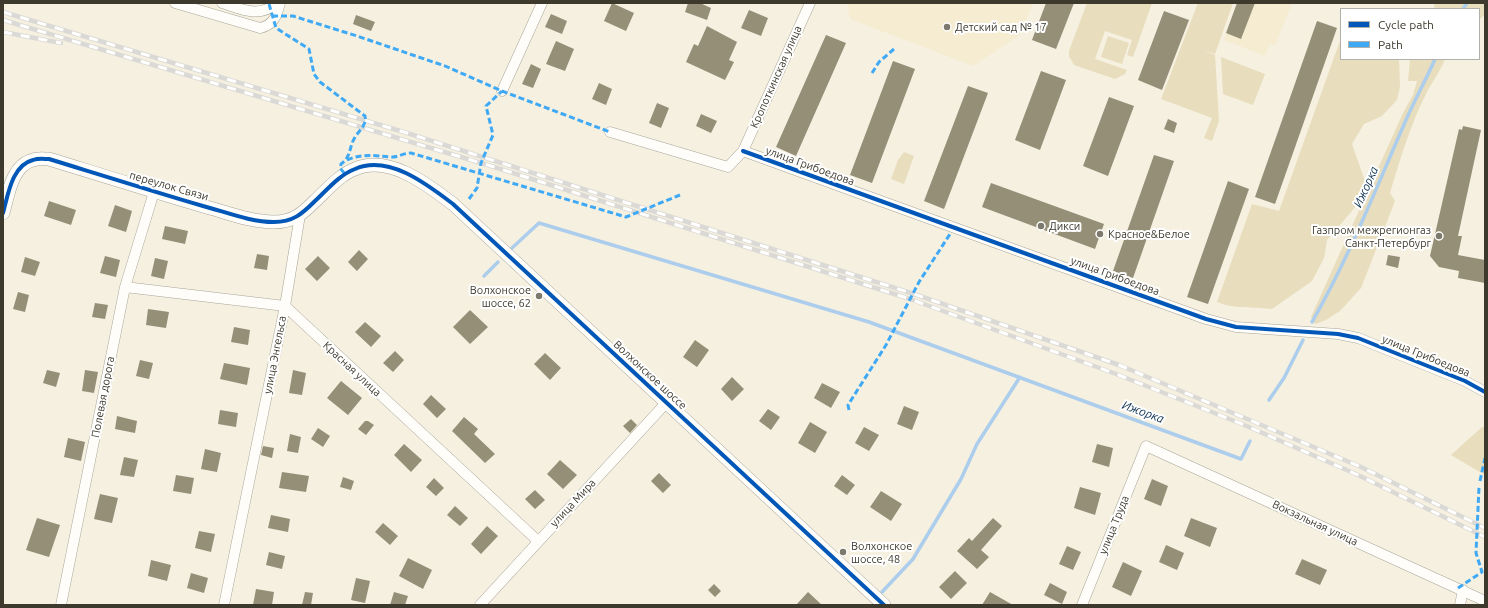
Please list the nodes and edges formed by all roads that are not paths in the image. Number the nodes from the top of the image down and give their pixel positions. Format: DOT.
graph roads {
  1 [pos="175,3"];
  2 [pos="222,3"];
  3 [pos="279,3"];
  4 [pos="542,3"];
  5 [pos="810,3"];
  6 [pos="272,16"];
  7 [pos="502,91"];
  8 [pos="610,132"];
  9 [pos="743,151"];
  10 [pos="154,192"];
  11 [pos="3,213"];
  12 [pos="300,215"];
  13 [pos="125,287"];
  14 [pos="285,306"];
  15 [pos="1485,392"];
  16 [pos="667,402"];
  17 [pos="1146,446"];
  18 [pos="538,541"];
  19 [pos="1462,590"];
  20 [pos="1485,601"];
  21 [pos="61,605"];
  22 [pos="224,605"];
  23 [pos="480,605"];
  24 [pos="884,605"];
  25 [pos="1082,605"];
  26 [pos="1460,605"];
  1 -- 3 [label="street"];
  2 -- 3 [label="street"];
  3 -- 6 [label="street"];
  4 -- 7 [label="street"];
  5 -- 9 [label="street, Кропоткинская улица"];
  8 -- 9 [label="street"];
  9 -- 15 [label="street, улица Грибоедова"];
  10 -- 11 [label="street, переулок Связи"];
  10 -- 12 [label="street, переулок Связи"];
  10 -- 13 [label="street, Полевая дорога"];
  12 -- 14 [label="street, улица Энгельса"];
  12 -- 16 [label="street, Волхонское шоссе"];
  13 -- 14 [label="street"];
  13 -- 21 [label="street, Полевая дорога"];
  14 -- 18 [label="street, Красная улица"];
  14 -- 22 [label="street, улица Энгельса"];
  16 -- 18 [label="street, улица Мира"];
  16 -- 24 [label="street, Волхонское шоссе"];
  17 -- 19 [label="street, Вокзальная улица"];
  17 -- 25 [label="street, улица Труда"];
  18 -- 23 [label="street, улица Мира"];
  19 -- 20 [label="street, Вокзальная улица"];
  19 -- 26 [label="street"];
}
